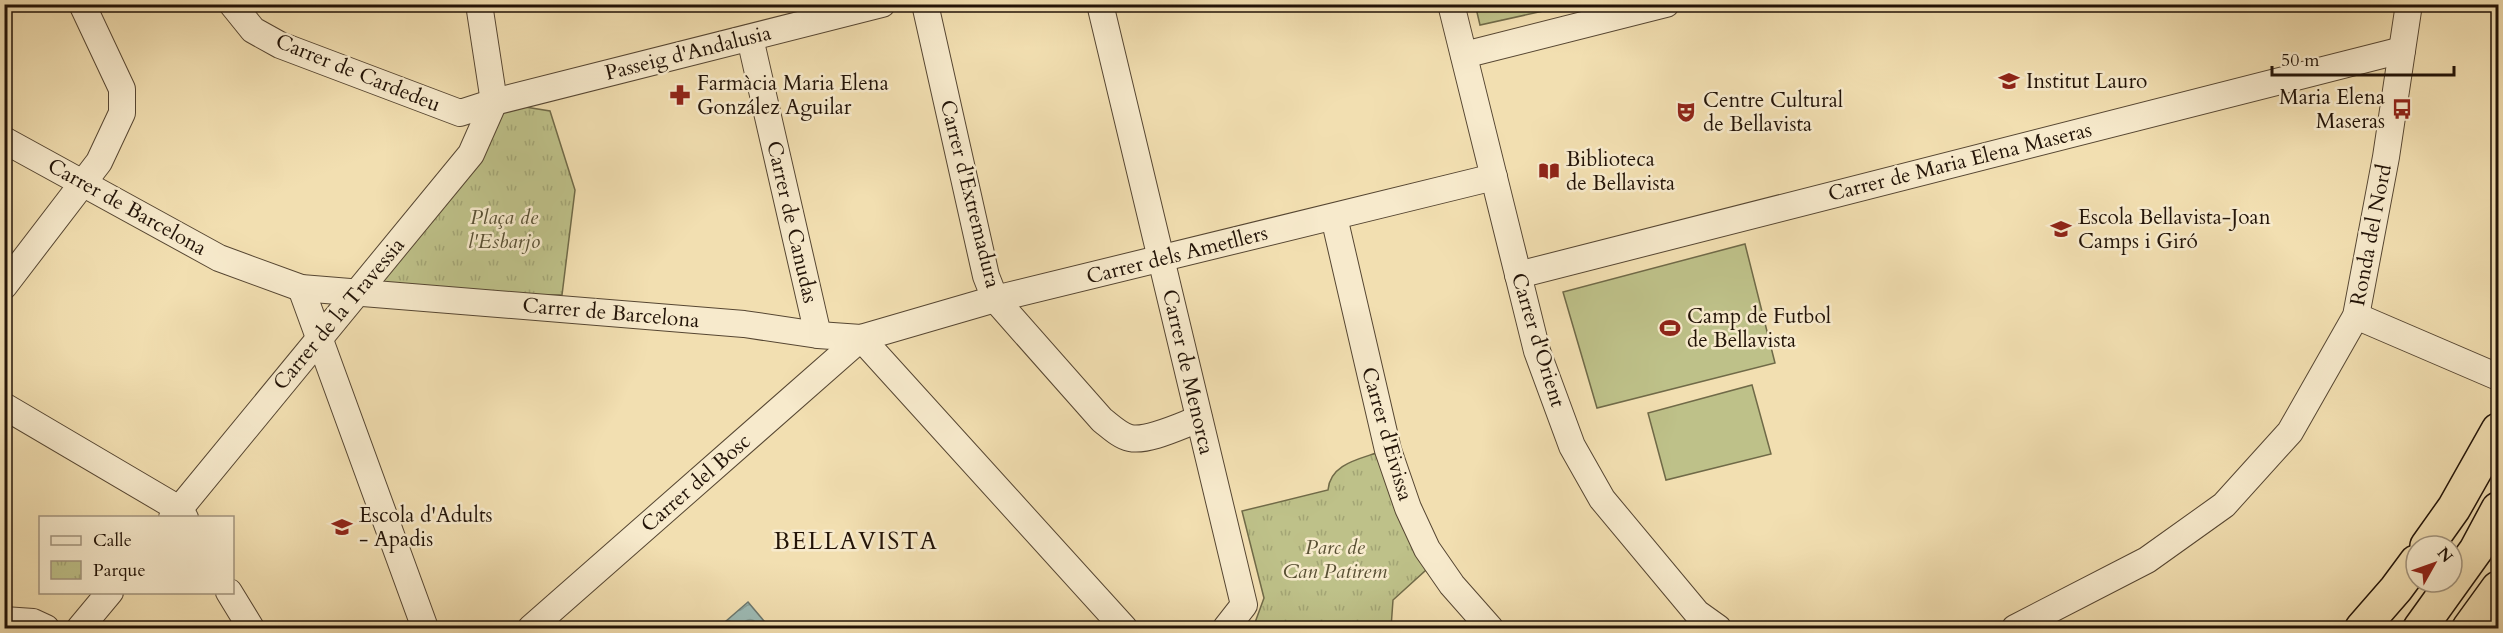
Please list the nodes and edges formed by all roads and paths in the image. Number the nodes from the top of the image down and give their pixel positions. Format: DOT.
graph roads {
  1 [pos="82,4"];
  2 [pos="232,4"];
  3 [pos="479,4"];
  4 [pos="882,4"];
  5 [pos="925,4"];
  6 [pos="1100,4"];
  7 [pos="1451,4"];
  8 [pos="1666,4"];
  9 [pos="2409,4"];
  10 [pos="750,38"];
  11 [pos="2402,50"];
  12 [pos="1464,55"];
  13 [pos="494,102"];
  14 [pos="4,140"];
  15 [pos="1494,177"];
  16 [pos="83,183"];
  17 [pos="1334,217"];
  18 [pos="1161,259"];
  19 [pos="1518,275"];
  20 [pos="4,286"];
  21 [pos="301,288"];
  22 [pos="358,293"];
  23 [pos="995,299"];
  24 [pos="2356,316"];
  25 [pos="818,335"];
  26 [pos="319,337"];
  27 [pos="861,338"];
  28 [pos="2499,377"];
  29 [pos="4,406"];
  30 [pos="1199,419"];
  31 [pos="2499,430"];
  32 [pos="2499,509"];
  33 [pos="179,515"];
  34 [pos="2436,534"];
  35 [pos="2404,578"];
  36 [pos="2499,588"];
  37 [pos="108,594"];
  38 [pos="230,594"];
  39 [pos="4,621"];
  40 [pos="46,628"];
  41 [pos="80,628"];
  42 [pos="251,628"];
  43 [pos="425,628"];
  44 [pos="531,628"];
  45 [pos="1124,628"];
  46 [pos="1226,628"];
  47 [pos="1490,628"];
  48 [pos="1718,628"];
  49 [pos="2015,628"];
  50 [pos="2362,628"];
  51 [pos="2420,628"];
  52 [pos="2469,628"];
  1 -- 16 [label="street"];
  2 -- 13 [label="street, Carrer de Cardedeu"];
  3 -- 13 [label="street"];
  4 -- 10 [label="street, Passeig d'Andalusia"];
  5 -- 23 [label="street, Carrer d'Extremadura"];
  6 -- 18 [label="street, Carrer de Menorca"];
  7 -- 12 [label="street, Carrer d'Orient"];
  8 -- 12 [label="street"];
  9 -- 11 [label="street, Ronda del Nord"];
  10 -- 13 [label="street, Passeig d'Andalusia"];
  10 -- 25 [label="street, Carrer de Canudas"];
  11 -- 19 [label="street, Carrer de Maria Elena Maseras"];
  11 -- 24 [label="street, Ronda del Nord"];
  12 -- 15 [label="street, Carrer d'Orient"];
  13 -- 22 [label="street, Carrer de la Travessia"];
  14 -- 16 [label="street, Carrer de Barcelona"];
  15 -- 17 [label="street, Carrer dels Ametllers"];
  15 -- 19 [label="street, Carrer d'Orient"];
  16 -- 20 [label="street"];
  16 -- 21 [label="street, Carrer de Barcelona"];
  17 -- 18 [label="street, Carrer dels Ametllers"];
  17 -- 47 [label="street, Carrer d'Eivissa"];
  18 -- 23 [label="street, Carrer dels Ametllers"];
  18 -- 30 [label="street, Carrer de Menorca"];
  19 -- 48 [label="street, Carrer d'Orient"];
  21 -- 22 [label="street, Carrer de Barcelona"];
  21 -- 26 [label="street"];
  22 -- 25 [label="street, Carrer de Barcelona"];
  22 -- 26 [label="street, Carrer de la Travessia"];
  23 -- 27 [label="street, Carrer dels Ametllers"];
  23 -- 30 [label="street, Carrer d'Extremadura"];
  24 -- 28 [label="street"];
  24 -- 49 [label="street, Ronda del Nord"];
  25 -- 27 [label="street, Carrer de Barcelona"];
  26 -- 33 [label="street, Carrer de la Travessia"];
  26 -- 43 [label="street"];
  27 -- 44 [label="street, Carrer del Bosc"];
  27 -- 45 [label="street"];
  29 -- 33 [label="street"];
  30 -- 46 [label="street, Carrer de Menorca"];
  31 -- 34 [label="highway"];
  32 -- 51 [label="highway"];
  35 -- 50 [label="highway"];
  36 -- 52 [label="highway"];
  37 -- 41 [label="street"];
  38 -- 42 [label="street"];
  39 -- 40 [label="street"];
}
